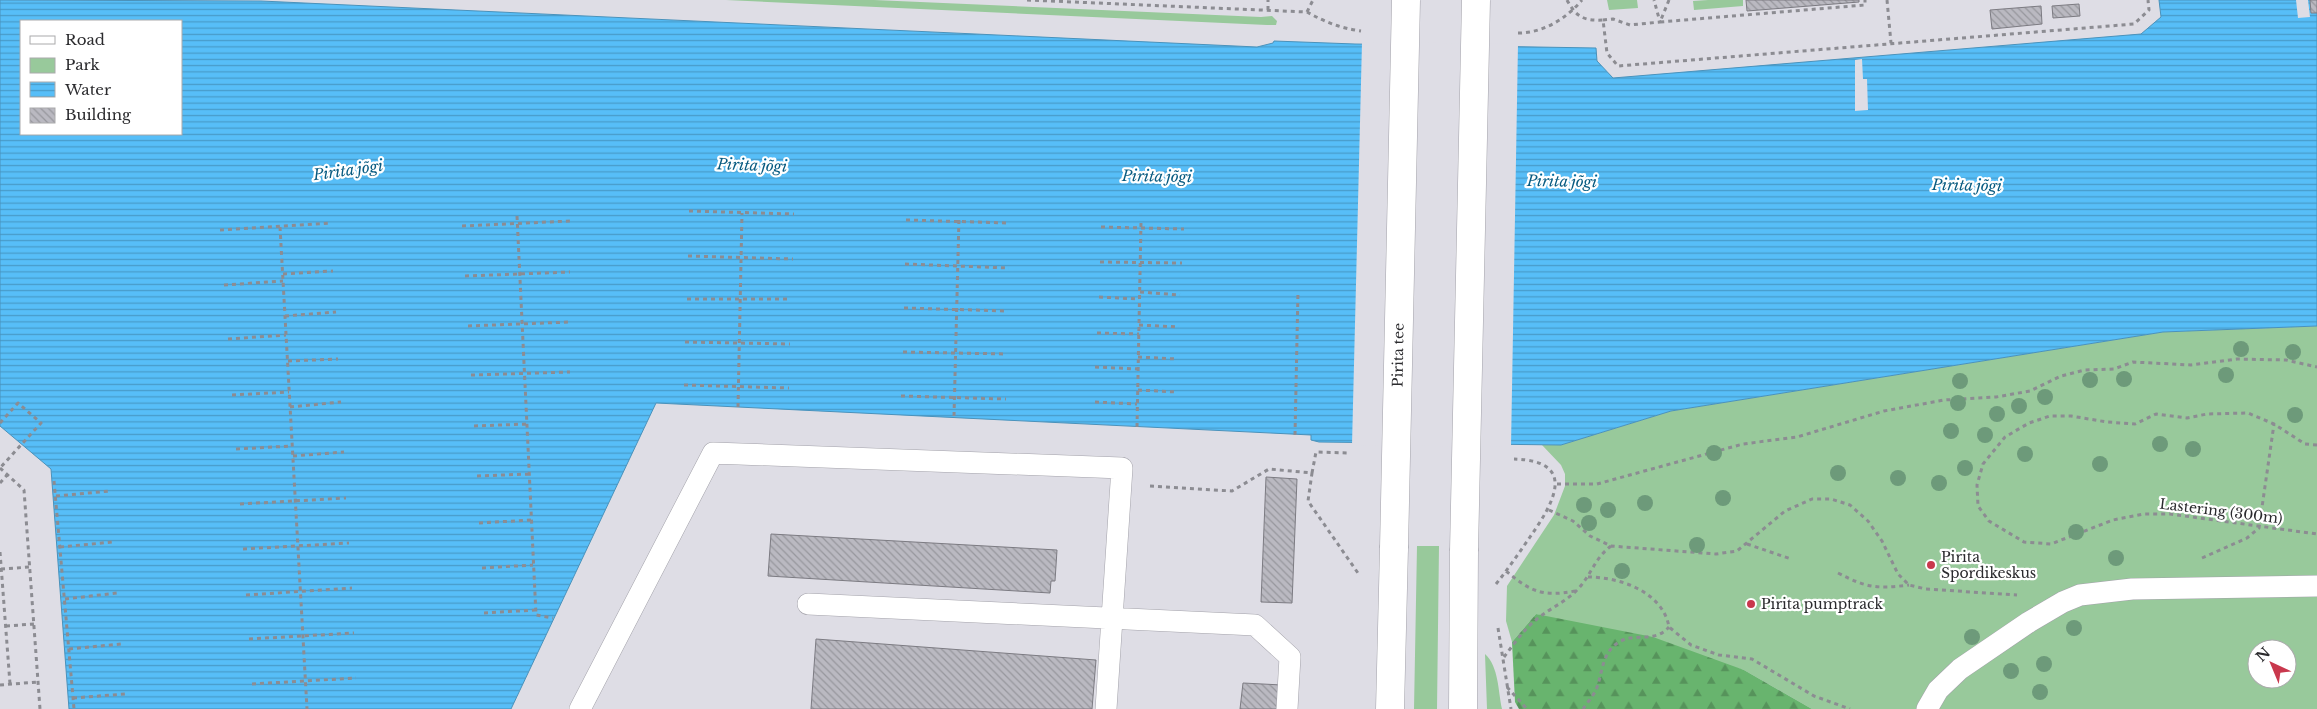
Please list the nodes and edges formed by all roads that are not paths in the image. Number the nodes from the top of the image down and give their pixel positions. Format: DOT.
graph roads {
  1 [pos="1406,0"];
  2 [pos="1476,0"];
  3 [pos="2317,586"];
  4 [pos="808,604"];
  5 [pos="1112,620"];
  6 [pos="580,709"];
  7 [pos="1106,709"];
  8 [pos="1287,709"];
  9 [pos="1390,709"];
  10 [pos="1463,709"];
  11 [pos="1927,709"];
  1 -- 9 [label="main road, Pirita tee, bridge"];
  2 -- 10 [label="main road, bridge"];
  3 -- 11 [label="lane"];
  4 -- 5 [label="lane"];
  5 -- 6 [label="lane"];
  5 -- 7 [label="lane"];
  5 -- 8 [label="lane"];
}
